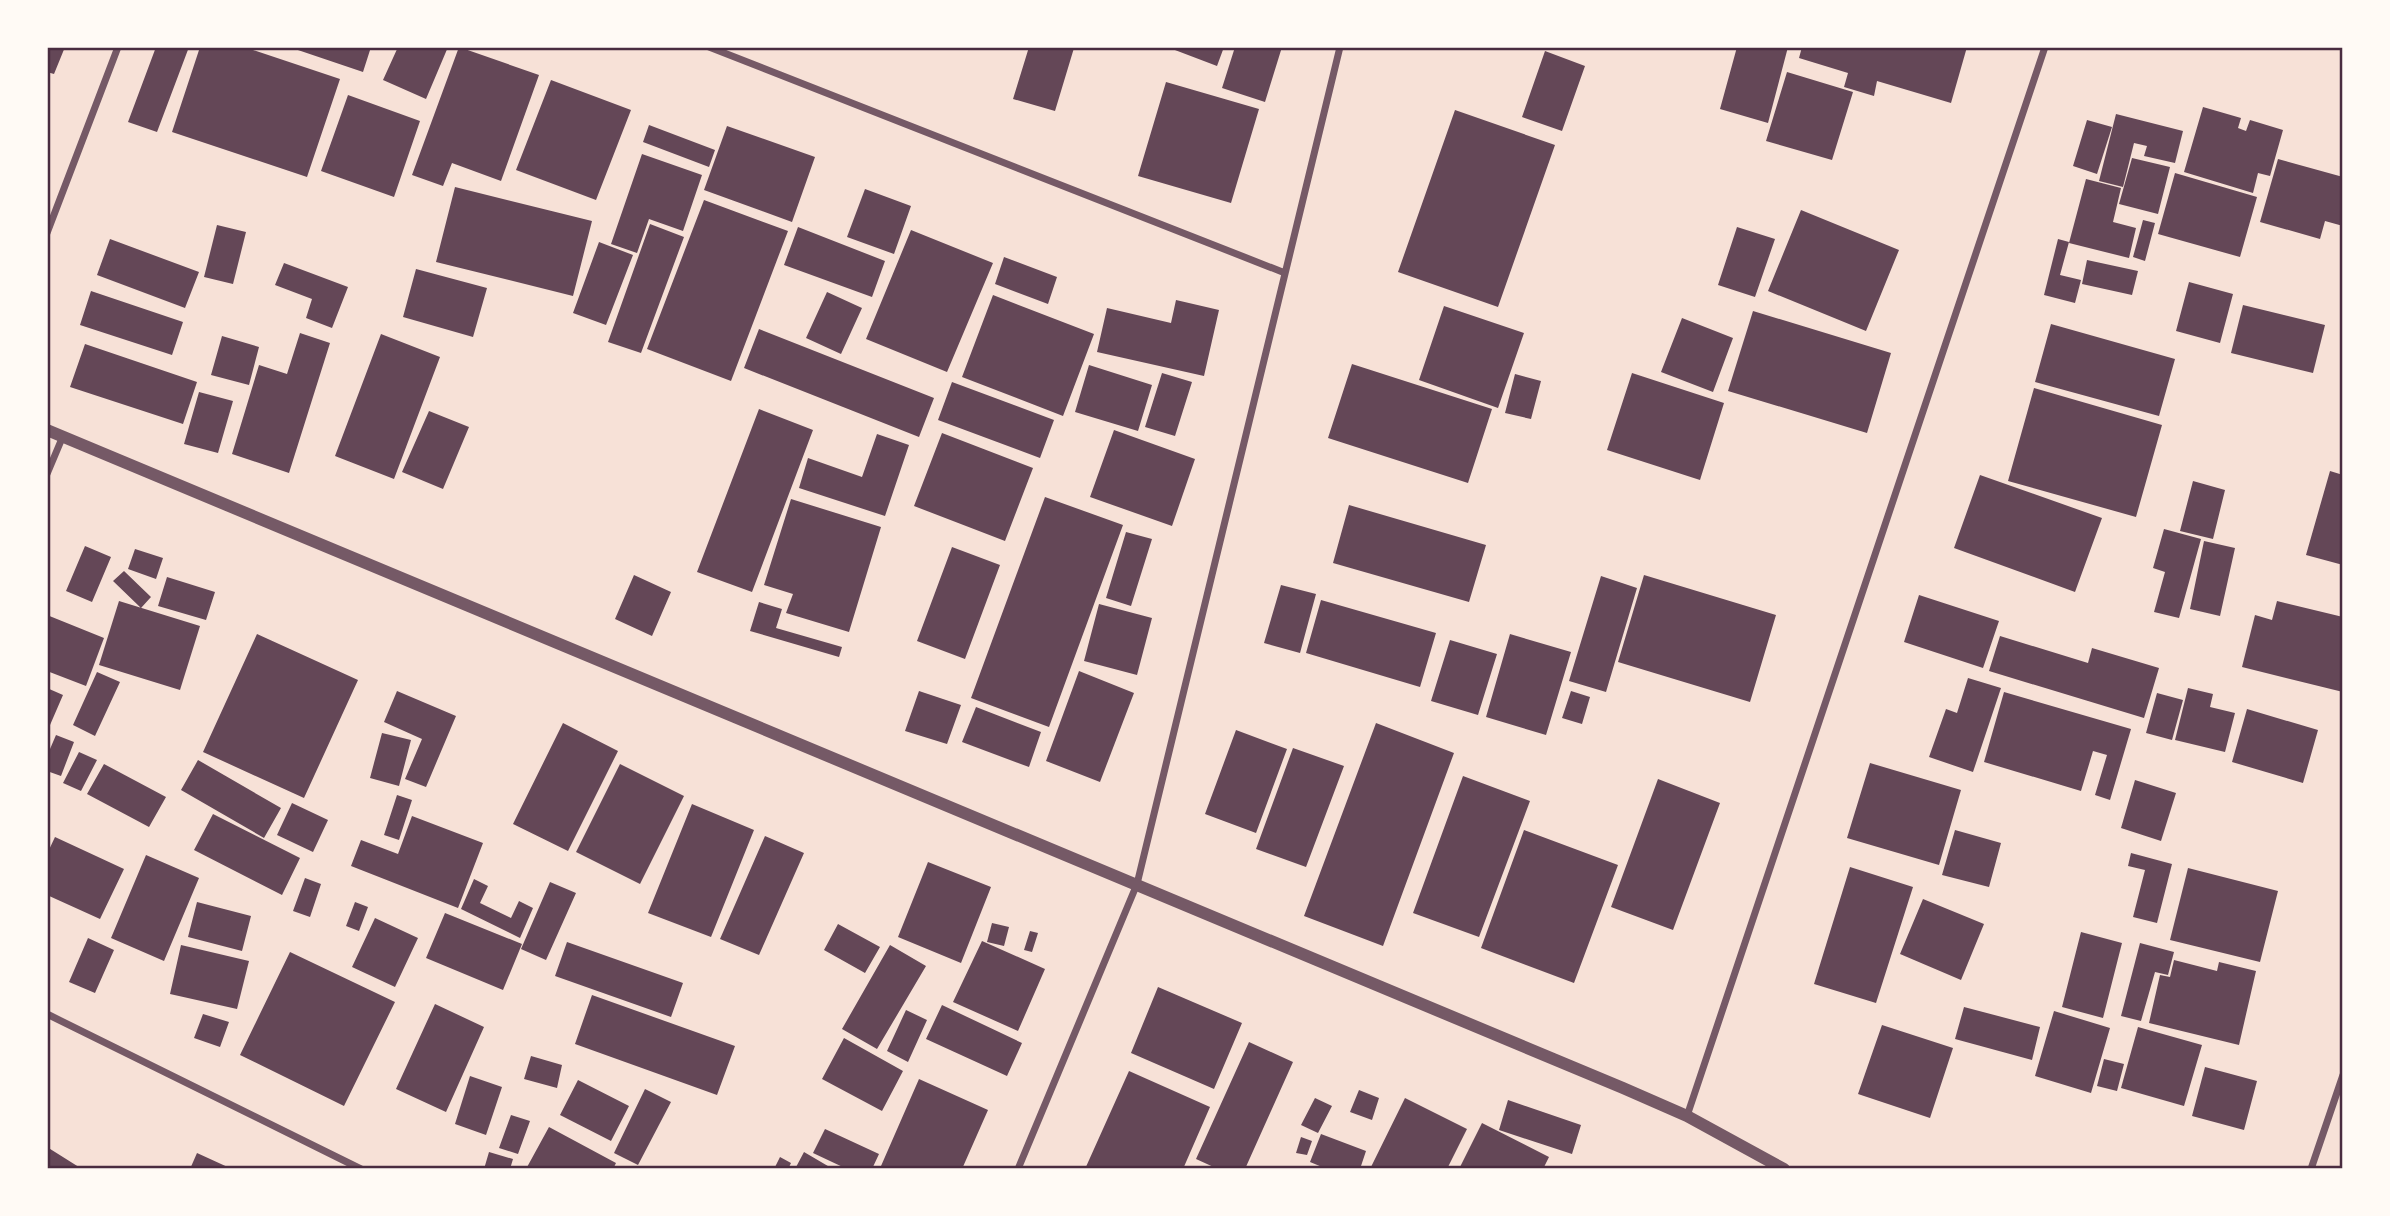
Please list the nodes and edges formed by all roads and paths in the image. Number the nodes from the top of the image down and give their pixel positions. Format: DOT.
graph roads {
  1 [pos="118,47"];
  2 [pos="1340,47"];
  3 [pos="2045,47"];
  4 [pos="713,48"];
  5 [pos="47,233"];
  6 [pos="1285,274"];
  7 [pos="47,430"];
  8 [pos="63,436"];
  9 [pos="47,474"];
  10 [pos="1137,884"];
  11 [pos="47,1014"];
  12 [pos="2343,1075"];
  13 [pos="1687,1116"];
  14 [pos="361,1169"];
  15 [pos="1017,1169"];
  16 [pos="1784,1169"];
  17 [pos="2311,1169"];
  1 -- 5 [label="street"];
  2 -- 6 [label="street"];
  3 -- 13 [label="street"];
  4 -- 6 [label="street"];
  6 -- 10 [label="street"];
  7 -- 8 [label="street"];
  8 -- 9 [label="street"];
  8 -- 10 [label="street"];
  10 -- 13 [label="street"];
  10 -- 15 [label="street"];
  11 -- 14 [label="street"];
  12 -- 17 [label="street"];
  13 -- 16 [label="street"];
}
